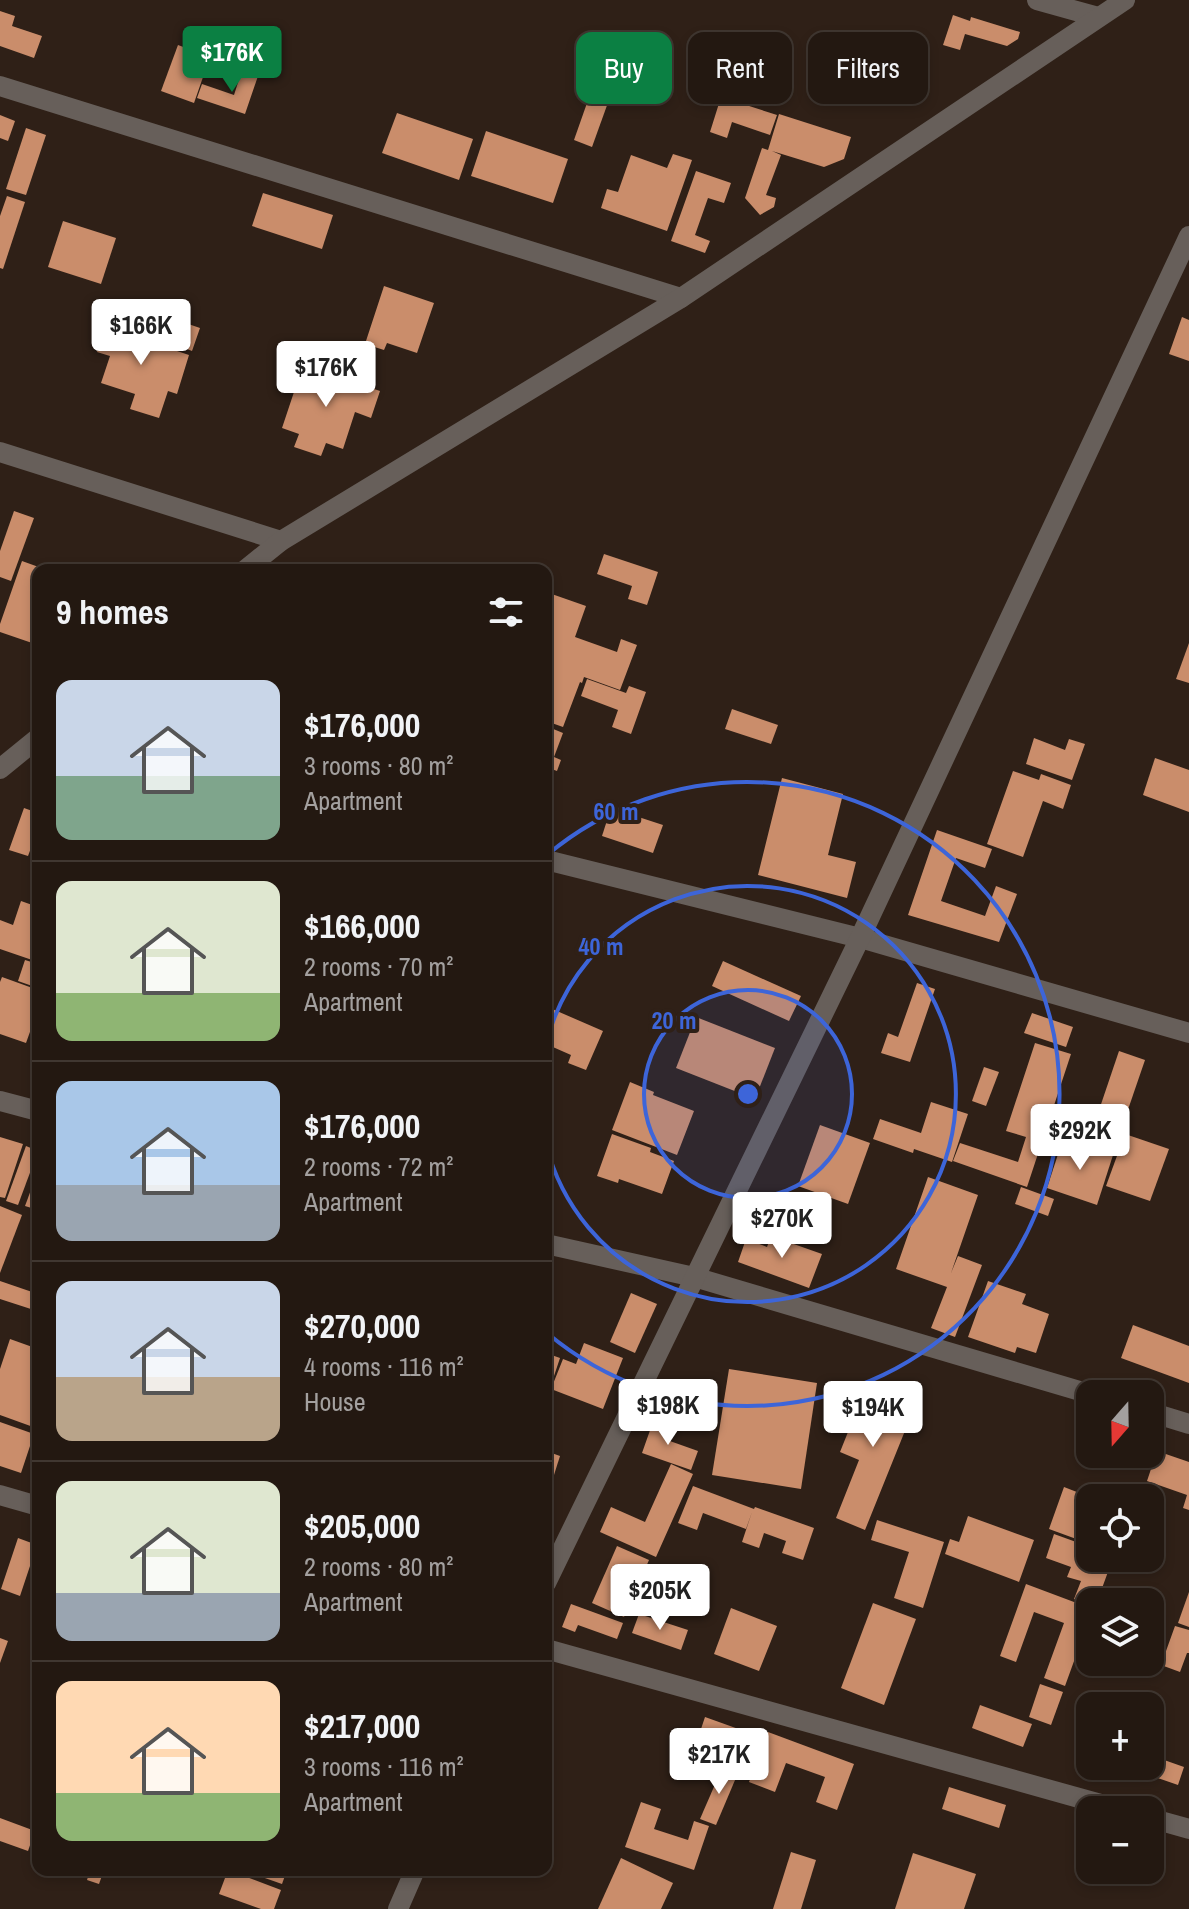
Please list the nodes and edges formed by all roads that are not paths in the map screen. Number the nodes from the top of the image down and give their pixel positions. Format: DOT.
graph roads {
  1 [pos="1037,0"];
  2 [pos="1125,0"];
  3 [pos="1098,17"];
  4 [pos="0,86"];
  5 [pos="1189,236"];
  6 [pos="681,298"];
  7 [pos="0,452"];
  8 [pos="281,541"];
  9 [pos="252,564"];
  10 [pos="32,743"];
  11 [pos="0,769"];
  12 [pos="552,861"];
  13 [pos="860,938"];
  14 [pos="1189,1033"];
  15 [pos="0,1101"];
  16 [pos="32,1109"];
  17 [pos="552,1245"];
  18 [pos="694,1277"];
  19 [pos="1076,1390"];
  20 [pos="1164,1416"];
  21 [pos="1189,1424"];
  22 [pos="0,1495"];
  23 [pos="32,1504"];
  24 [pos="552,1571"];
  25 [pos="552,1651"];
  26 [pos="1076,1797"];
  27 [pos="1164,1822"];
  28 [pos="1189,1829"];
  29 [pos="412,1876"];
  30 [pos="398,1909"];
  1 -- 3 [label="street"];
  2 -- 3 [label="street"];
  3 -- 6 [label="street"];
  4 -- 6 [label="street"];
  5 -- 13 [label="street"];
  6 -- 8 [label="street"];
  7 -- 8 [label="street"];
  8 -- 9 [label="street"];
  10 -- 11 [label="street"];
  12 -- 13 [label="street"];
  13 -- 14 [label="street"];
  13 -- 18 [label="street"];
  15 -- 16 [label="street"];
  17 -- 18 [label="street"];
  18 -- 19 [label="street"];
  18 -- 24 [label="street"];
  20 -- 21 [label="street"];
  22 -- 23 [label="street"];
  25 -- 26 [label="street"];
  27 -- 28 [label="street"];
  29 -- 30 [label="street"];
}
